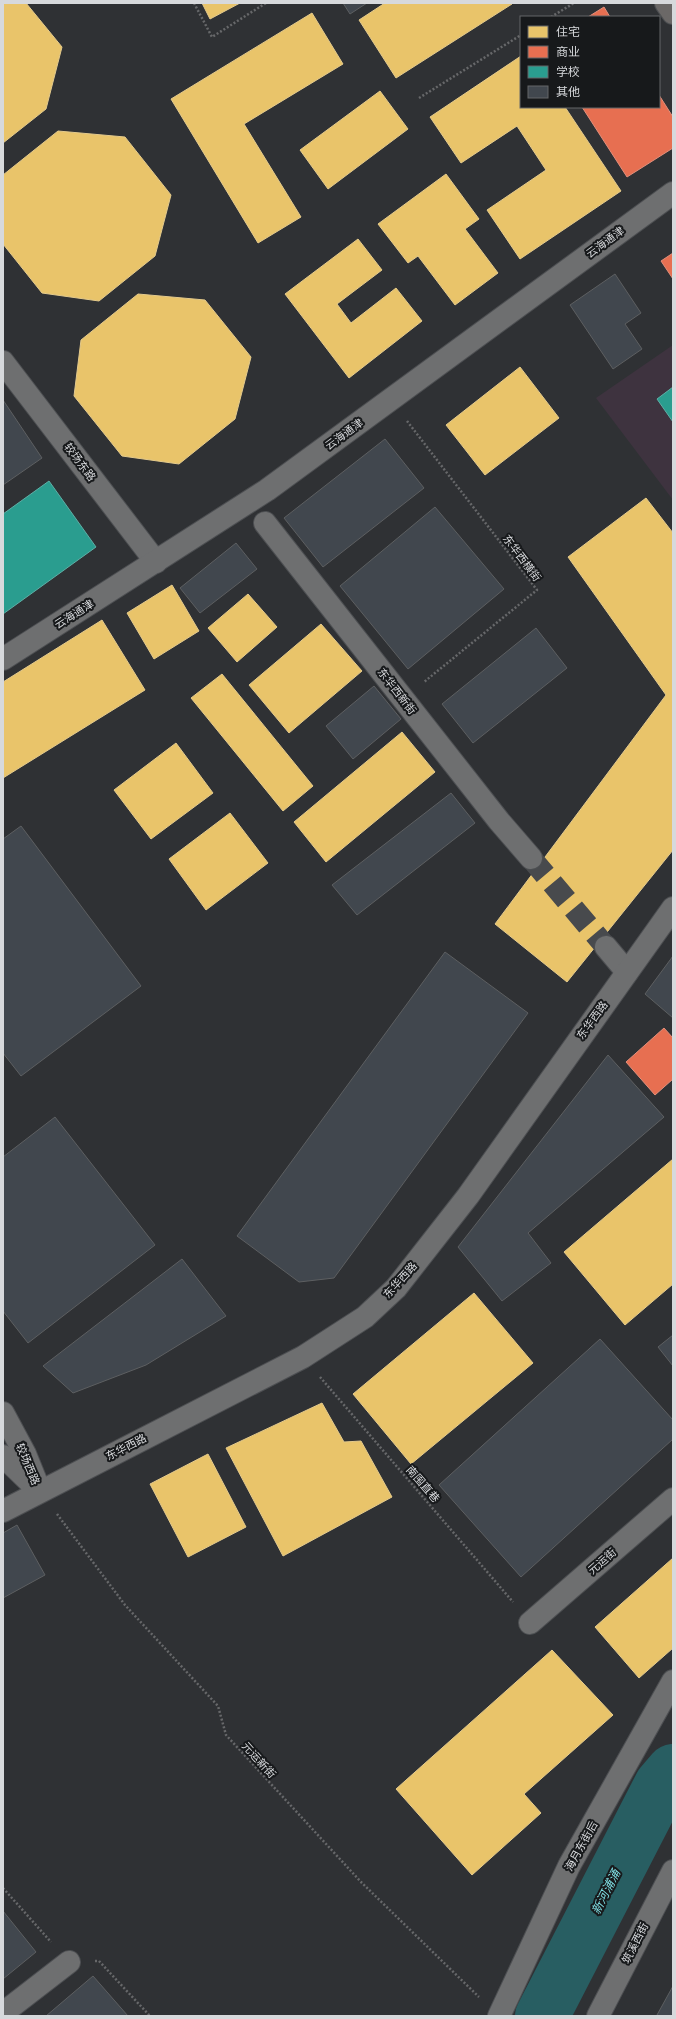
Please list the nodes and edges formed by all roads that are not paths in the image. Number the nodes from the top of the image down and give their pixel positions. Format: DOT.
graph roads {
  1 [pos="666,3"];
  2 [pos="673,13"];
  3 [pos="673,193"];
  4 [pos="3,362"];
  5 [pos="265,523"];
  6 [pos="156,562"];
  7 [pos="3,659"];
  8 [pos="531,858"];
  9 [pos="673,908"];
  10 [pos="606,947"];
  11 [pos="627,972"];
  12 [pos="3,1413"];
  13 [pos="3,1456"];
  14 [pos="40,1491"];
  15 [pos="673,1499"];
  16 [pos="3,1511"];
  17 [pos="530,1623"];
  18 [pos="673,1681"];
  19 [pos="673,1871"];
  20 [pos="69,1962"];
  21 [pos="3,2013"];
  22 [pos="499,2016"];
  23 [pos="598,2016"];
  1 -- 2 [label="main road"];
  3 -- 6 [label="street, 云海通津"];
  4 -- 6 [label="street, 较场东路"];
  5 -- 8 [label="street, 东华西新街"];
  6 -- 7 [label="street, 云海通津"];
  9 -- 11 [label="street, 东华西路"];
  10 -- 11 [label="street"];
  11 -- 14 [label="street, 东华西路"];
  12 -- 14 [label="street, 较场西路"];
  13 -- 14 [label="street, 较场西路"];
  14 -- 16 [label="street, 东华西路"];
  15 -- 17 [label="street, 元运街"];
  18 -- 22 [label="street, 海月东街后"];
  19 -- 23 [label="street, 筑溪西街"];
  20 -- 21 [label="street"];
}
